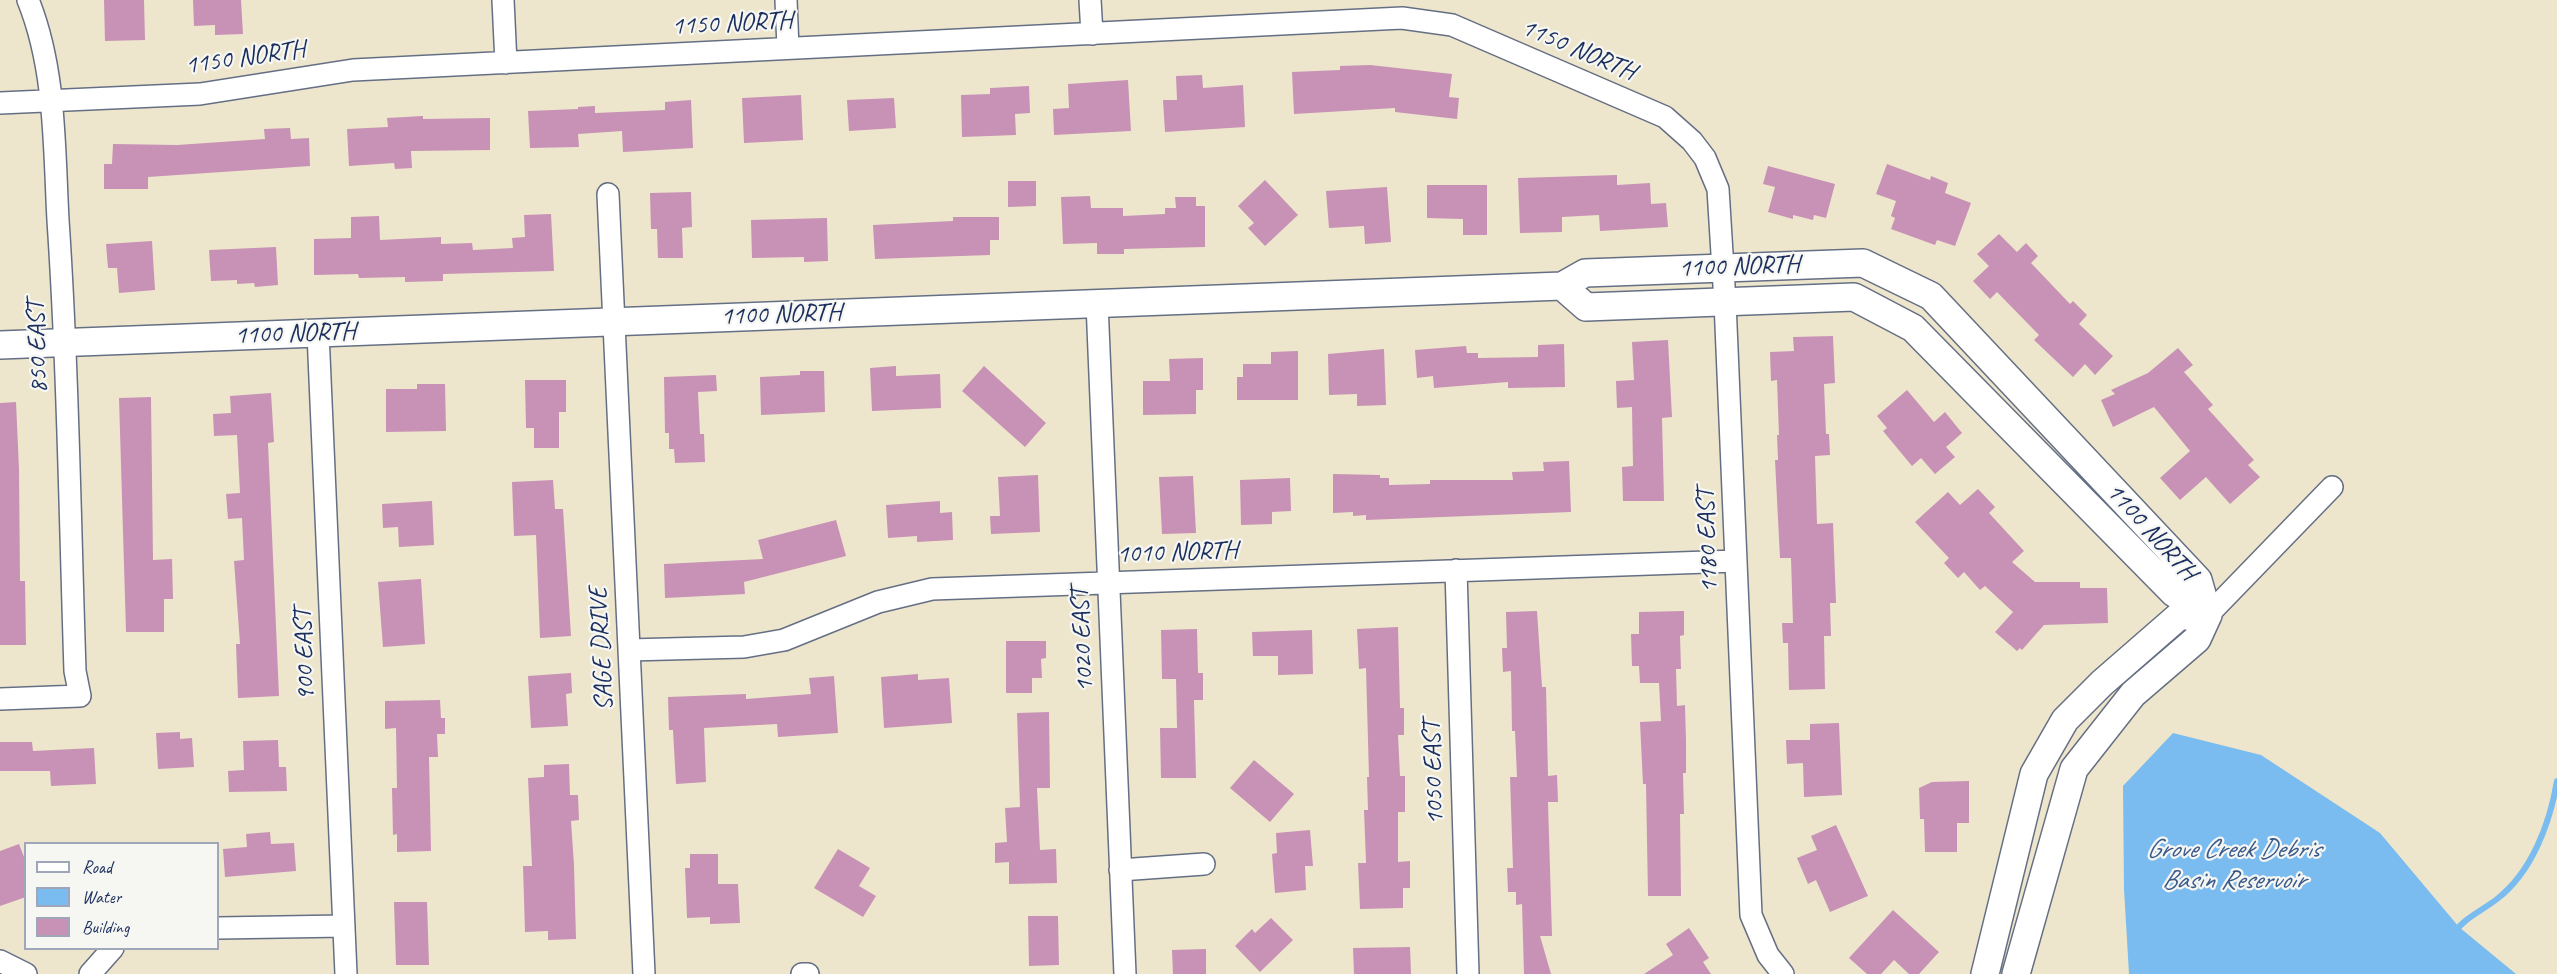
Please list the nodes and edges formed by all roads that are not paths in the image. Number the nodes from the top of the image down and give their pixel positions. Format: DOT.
graph roads {
  1 [pos="28,0"];
  2 [pos="503,0"];
  3 [pos="786,0"];
  4 [pos="1090,0"];
  5 [pos="1092,34"];
  6 [pos="788,48"];
  7 [pos="506,63"];
  8 [pos="51,101"];
  9 [pos="0,103"];
  10 [pos="1665,117"];
  11 [pos="609,194"];
  12 [pos="1724,268"];
  13 [pos="1562,286"];
  14 [pos="1725,302"];
  15 [pos="1097,303"];
  16 [pos="614,322"];
  17 [pos="318,333"];
  18 [pos="65,343"];
  19 [pos="0,345"];
  20 [pos="2332,487"];
  21 [pos="1736,561"];
  22 [pos="1456,570"];
  23 [pos="1107,583"];
  24 [pos="2208,615"];
  25 [pos="629,650"];
  26 [pos="0,699"];
  27 [pos="1204,864"];
  28 [pos="1120,870"];
  29 [pos="344,926"];
  30 [pos="219,928"];
  31 [pos="111,950"];
  32 [pos="0,961"];
  33 [pos="26,974"];
  34 [pos="90,974"];
  35 [pos="346,974"];
  36 [pos="644,974"];
  37 [pos="802,974"];
  38 [pos="808,974"];
  39 [pos="1125,974"];
  40 [pos="1468,974"];
  41 [pos="1783,974"];
  42 [pos="1985,974"];
  43 [pos="2016,974"];
  1 -- 8 [label="street, 850 EAST"];
  2 -- 7 [label="street"];
  3 -- 6 [label="street"];
  4 -- 5 [label="street"];
  5 -- 6 [label="street, 1150 NORTH"];
  5 -- 10 [label="street, 1150 NORTH"];
  6 -- 7 [label="street, 1150 NORTH"];
  7 -- 8 [label="street, 1150 NORTH"];
  8 -- 9 [label="street, 1150 NORTH"];
  8 -- 18 [label="street, 850 EAST"];
  10 -- 12 [label="street, 1180 EAST"];
  11 -- 16 [label="street, SAGE DRIVE"];
  12 -- 13 [label="street, 1100 NORTH"];
  12 -- 14 [label="street, 1180 EAST"];
  12 -- 24 [label="street, 1100 NORTH"];
  13 -- 14 [label="street, 1100 NORTH"];
  13 -- 15 [label="street, 1100 NORTH"];
  14 -- 21 [label="street, 1180 EAST"];
  14 -- 24 [label="street, 1100 NORTH"];
  15 -- 16 [label="street, 1100 NORTH"];
  15 -- 23 [label="street, 1020 EAST"];
  16 -- 17 [label="street, 1100 NORTH"];
  16 -- 25 [label="street, SAGE DRIVE"];
  17 -- 18 [label="street, 1100 NORTH"];
  17 -- 29 [label="street, 900 EAST"];
  18 -- 19 [label="street, 1100 NORTH"];
  18 -- 26 [label="street, 850 EAST"];
  20 -- 24 [label="street"];
  21 -- 22 [label="street, 1010 NORTH"];
  21 -- 41 [label="street, 1180 EAST"];
  22 -- 23 [label="street, 1010 NORTH"];
  22 -- 40 [label="street, 1050 EAST"];
  23 -- 25 [label="street, 1010 NORTH"];
  23 -- 28 [label="street, 1020 EAST"];
  24 -- 42 [label="street"];
  24 -- 43 [label="street"];
  25 -- 36 [label="street, SAGE DRIVE"];
  27 -- 28 [label="street"];
  28 -- 39 [label="street, 1020 EAST"];
  29 -- 30 [label="street"];
  29 -- 35 [label="street, 900 EAST"];
  31 -- 34 [label="street"];
  32 -- 33 [label="street"];
  37 -- 38 [label="street"];
}
